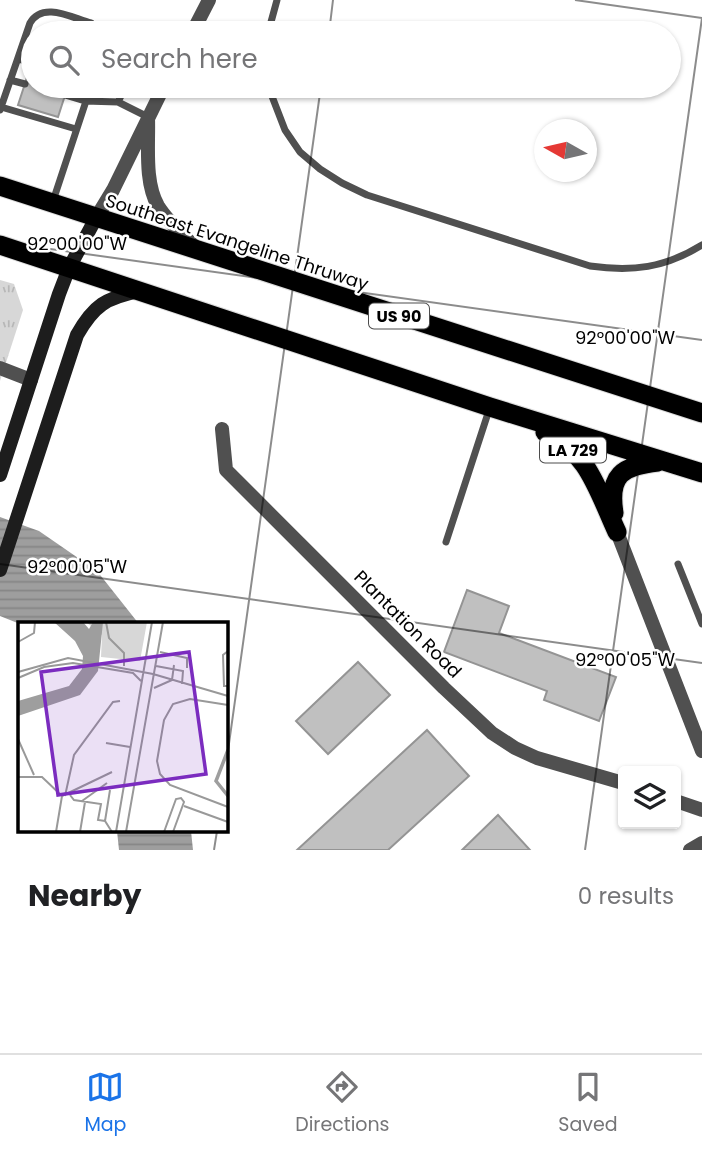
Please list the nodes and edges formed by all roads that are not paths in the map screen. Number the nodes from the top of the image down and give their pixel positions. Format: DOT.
graph roads {
  1 [pos="209,0"];
  2 [pos="277,0"];
  3 [pos="31,21"];
  4 [pos="84,21"];
  5 [pos="198,21"];
  6 [pos="271,21"];
  7 [pos="21,50"];
  8 [pos="18,59"];
  9 [pos="21,60"];
  10 [pos="10,80"];
  11 [pos="21,83"];
  12 [pos="76,98"];
  13 [pos="87,98"];
  14 [pos="120,98"];
  15 [pos="158,98"];
  16 [pos="273,98"];
  17 [pos="86,101"];
  18 [pos="118,102"];
  19 [pos="1,108"];
  20 [pos="148,117"];
  21 [pos="76,130"];
  22 [pos="0,186"];
  23 [pos="53,204"];
  24 [pos="96,218"];
  25 [pos="0,245"];
  26 [pos="702,245"];
  27 [pos="199,252"];
  28 [pos="69,268"];
  29 [pos="140,291"];
  30 [pos="0,368"];
  31 [pos="32,380"];
  32 [pos="490,407"];
  33 [pos="702,414"];
  34 [pos="222,429"];
  35 [pos="666,461"];
  36 [pos="702,473"];
  37 [pos="0,475"];
  38 [pos="617,532"];
  39 [pos="446,542"];
  40 [pos="678,564"];
  41 [pos="0,570"];
  42 [pos="702,624"];
  43 [pos="702,751"];
  44 [pos="618,782"];
  45 [pos="681,802"];
  46 [pos="702,810"];
  47 [pos="702,843"];
  48 [pos="690,850"];
  1 -- 5 [label="street"];
  2 -- 6 [label="lane"];
  3 -- 4 [label="lane"];
  7 -- 8 [label="lane"];
  8 -- 9 [label="lane"];
  8 -- 10 [label="lane"];
  10 -- 11 [label="lane"];
  10 -- 19 [label="lane"];
  12 -- 17 [label="lane"];
  13 -- 17 [label="lane"];
  14 -- 18 [label="lane"];
  15 -- 20 [label="street"];
  16 -- 26 [label="lane"];
  17 -- 18 [label="lane"];
  17 -- 21 [label="lane"];
  18 -- 20 [label="lane"];
  19 -- 21 [label="lane"];
  20 -- 24 [label="street"];
  20 -- 27 [label="street"];
  21 -- 23 [label="lane"];
  22 -- 23 [label="highway, Southeast Evangeline Thruway / US 90"];
  23 -- 24 [label="highway, Southeast Evangeline Thruway / US 90"];
  24 -- 27 [label="highway, Southeast Evangeline Thruway / US 90"];
  24 -- 28 [label="main road"];
  25 -- 28 [label="highway"];
  27 -- 33 [label="highway, Southeast Evangeline Thruway / US 90"];
  28 -- 29 [label="highway"];
  28 -- 31 [label="main road"];
  29 -- 32 [label="highway"];
  29 -- 41 [label="main road"];
  30 -- 31 [label="street"];
  31 -- 37 [label="main road"];
  32 -- 35 [label="highway"];
  32 -- 38 [label="highway, LA 729"];
  32 -- 39 [label="lane"];
  34 -- 44 [label="street, Plantation Road"];
  35 -- 36 [label="highway"];
  35 -- 38 [label="highway, LA 729"];
  38 -- 43 [label="street, LA 729"];
  40 -- 42 [label="lane"];
  45 -- 46 [label="street"];
  47 -- 48 [label="street"];
}
